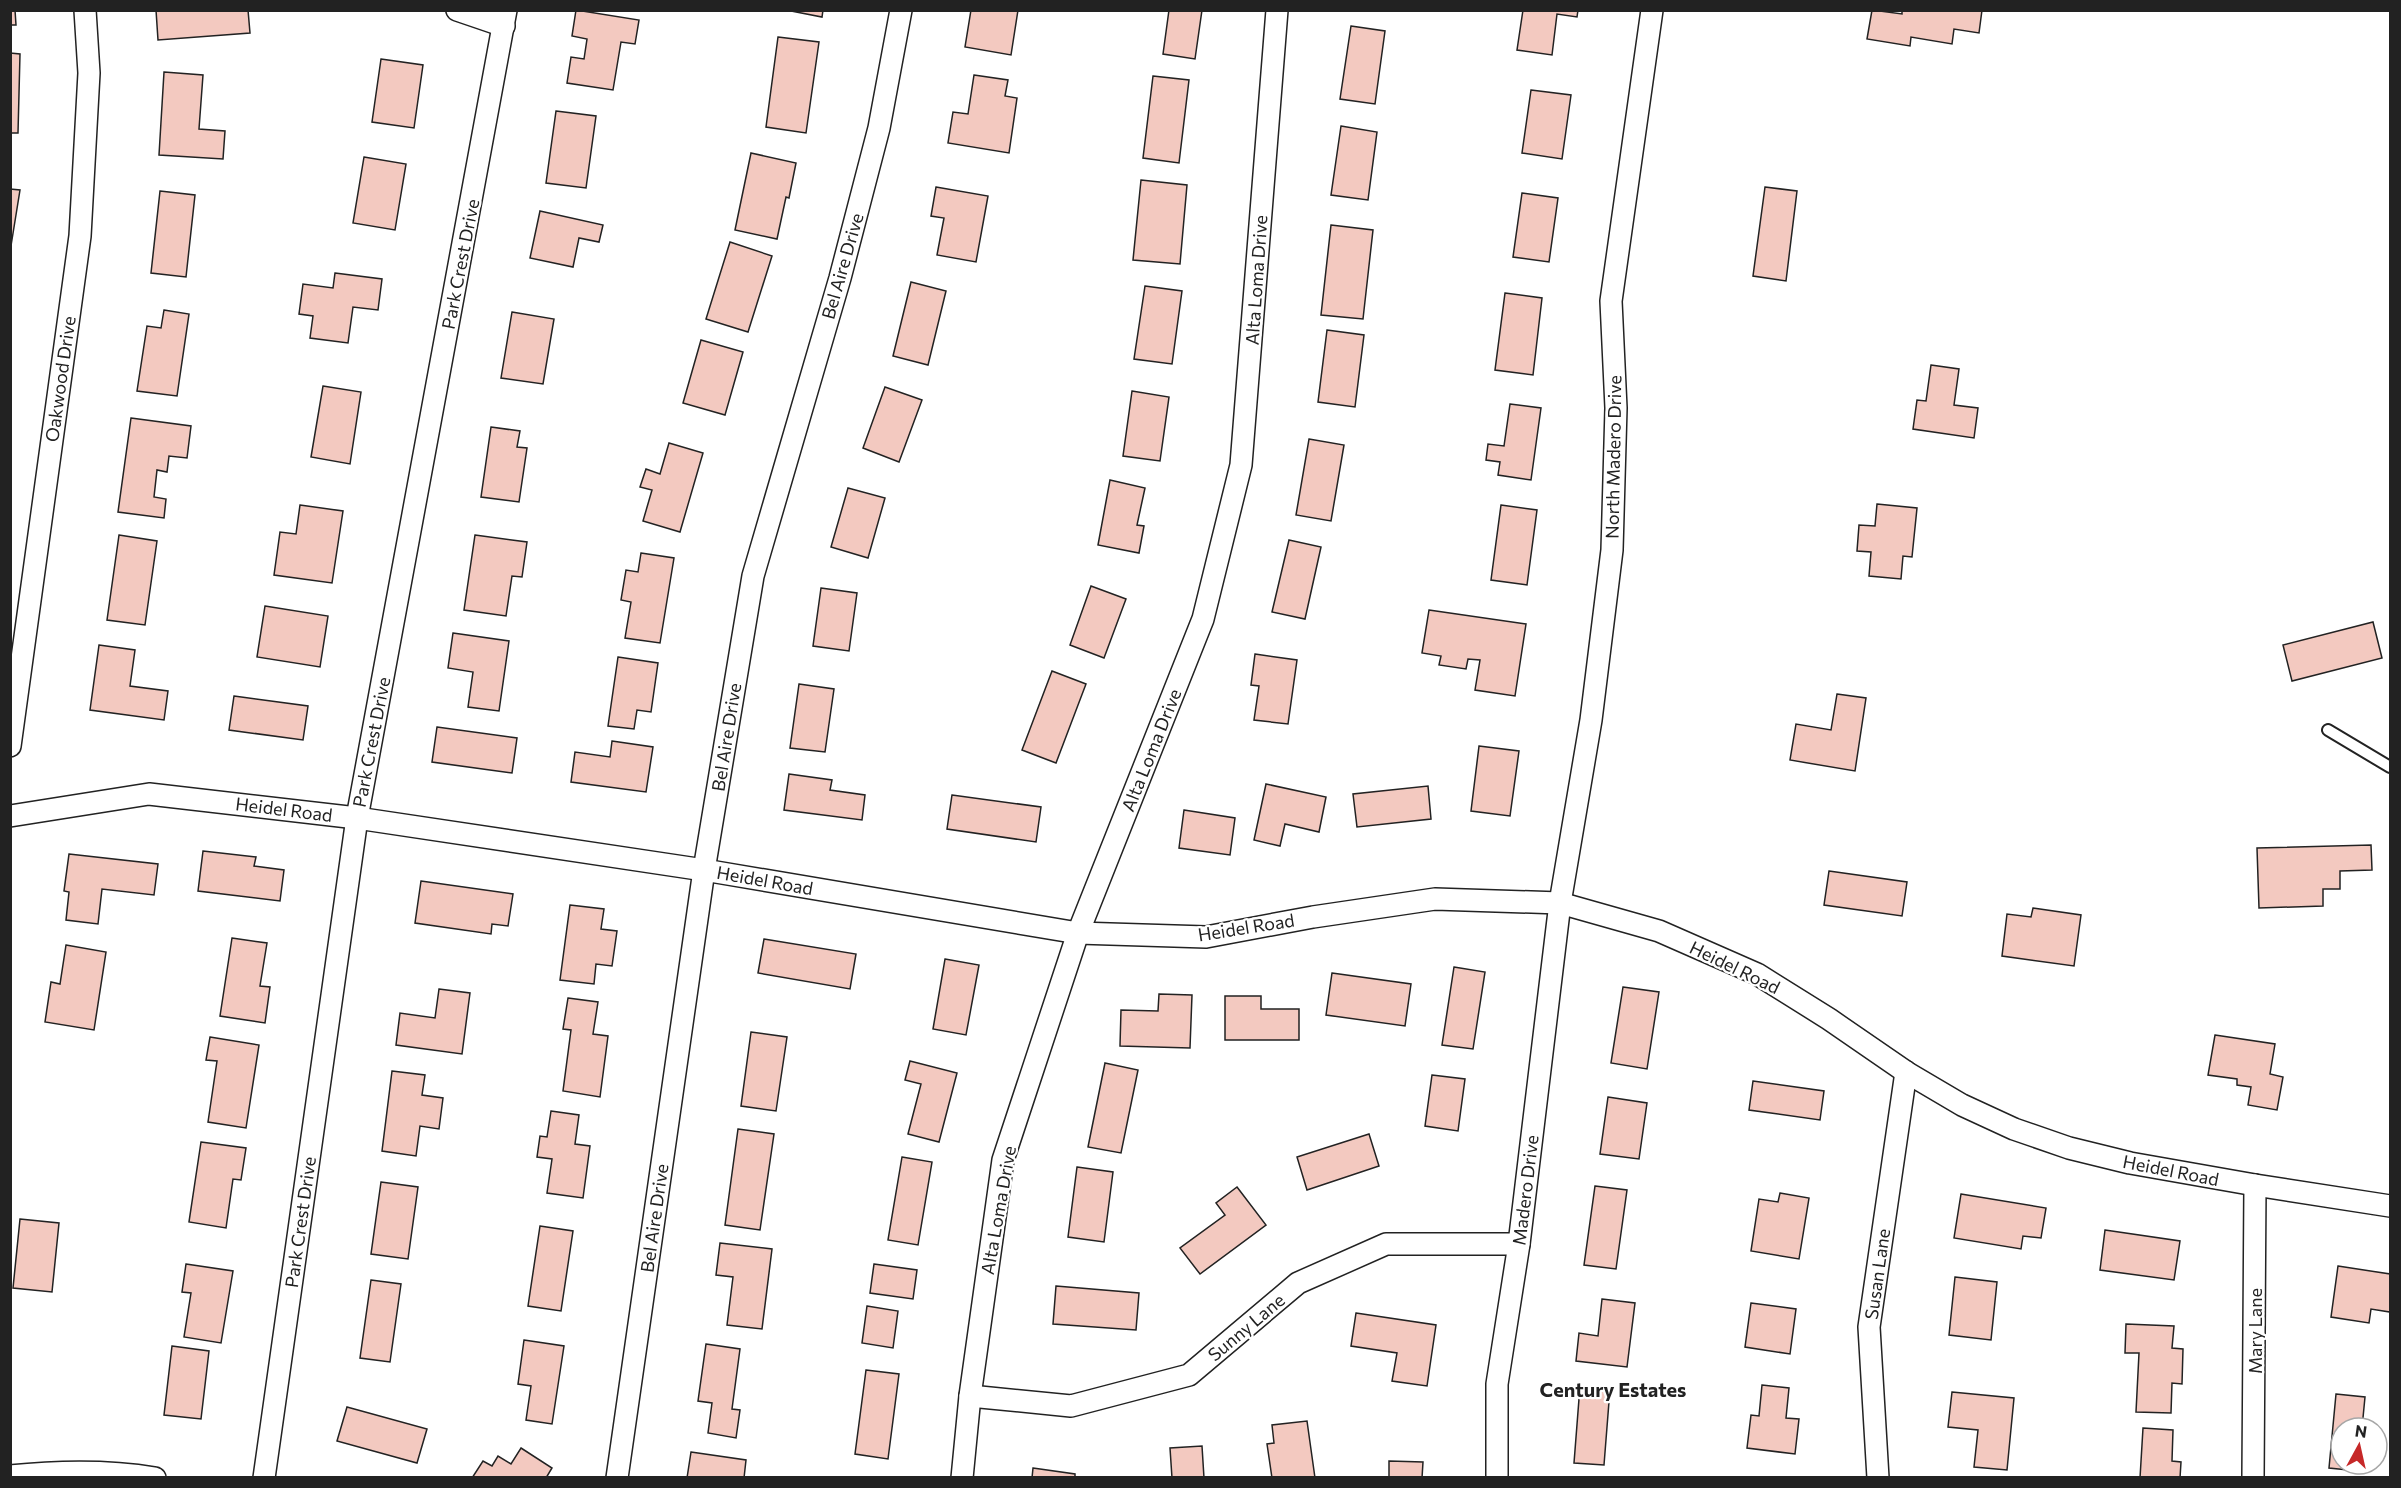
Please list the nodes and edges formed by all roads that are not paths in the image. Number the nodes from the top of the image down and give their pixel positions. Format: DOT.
graph roads {
  1 [pos="85,10"];
  2 [pos="458,10"];
  3 [pos="901,10"];
  4 [pos="1277,10"];
  5 [pos="1652,10"];
  6 [pos="505,18"];
  7 [pos="2328,730"];
  8 [pos="10,746"];
  9 [pos="2391,766"];
  10 [pos="10,816"];
  11 [pos="357,818"];
  12 [pos="704,870"];
  13 [pos="1560,903"];
  14 [pos="1078,933"];
  15 [pos="1906,1072"];
  16 [pos="2255,1185"];
  17 [pos="2391,1206"];
  18 [pos="1519,1244"];
  19 [pos="970,1396"];
  20 [pos="10,1476"];
  21 [pos="155,1478"];
  22 [pos="264,1478"];
  23 [pos="617,1478"];
  24 [pos="962,1478"];
  25 [pos="1497,1478"];
  26 [pos="1878,1478"];
  27 [pos="2253,1478"];
  1 -- 8 [label="street, Oakwood Drive"];
  2 -- 6 [label="street"];
  3 -- 12 [label="street, Bel Aire Drive"];
  4 -- 14 [label="street, Alta Loma Drive"];
  5 -- 13 [label="street, North Madero Drive"];
  6 -- 11 [label="street, Park Crest Drive"];
  7 -- 9 [label="lane"];
  10 -- 11 [label="street, Heidel Road"];
  11 -- 12 [label="street, Heidel Road"];
  11 -- 22 [label="street, Park Crest Drive"];
  12 -- 14 [label="street, Heidel Road"];
  12 -- 23 [label="street, Bel Aire Drive"];
  13 -- 14 [label="street, Heidel Road"];
  13 -- 15 [label="street, Heidel Road"];
  13 -- 18 [label="street, Madero Drive"];
  14 -- 19 [label="street, Alta Loma Drive"];
  15 -- 16 [label="street, Heidel Road"];
  15 -- 26 [label="street, Susan Lane"];
  16 -- 17 [label="street, Heidel Road"];
  16 -- 27 [label="street, Mary Lane"];
  18 -- 19 [label="street, Sunny Lane"];
  18 -- 25 [label="street, Madero Drive"];
  19 -- 24 [label="street, Alta Loma Drive"];
  20 -- 21 [label="street"];
}
